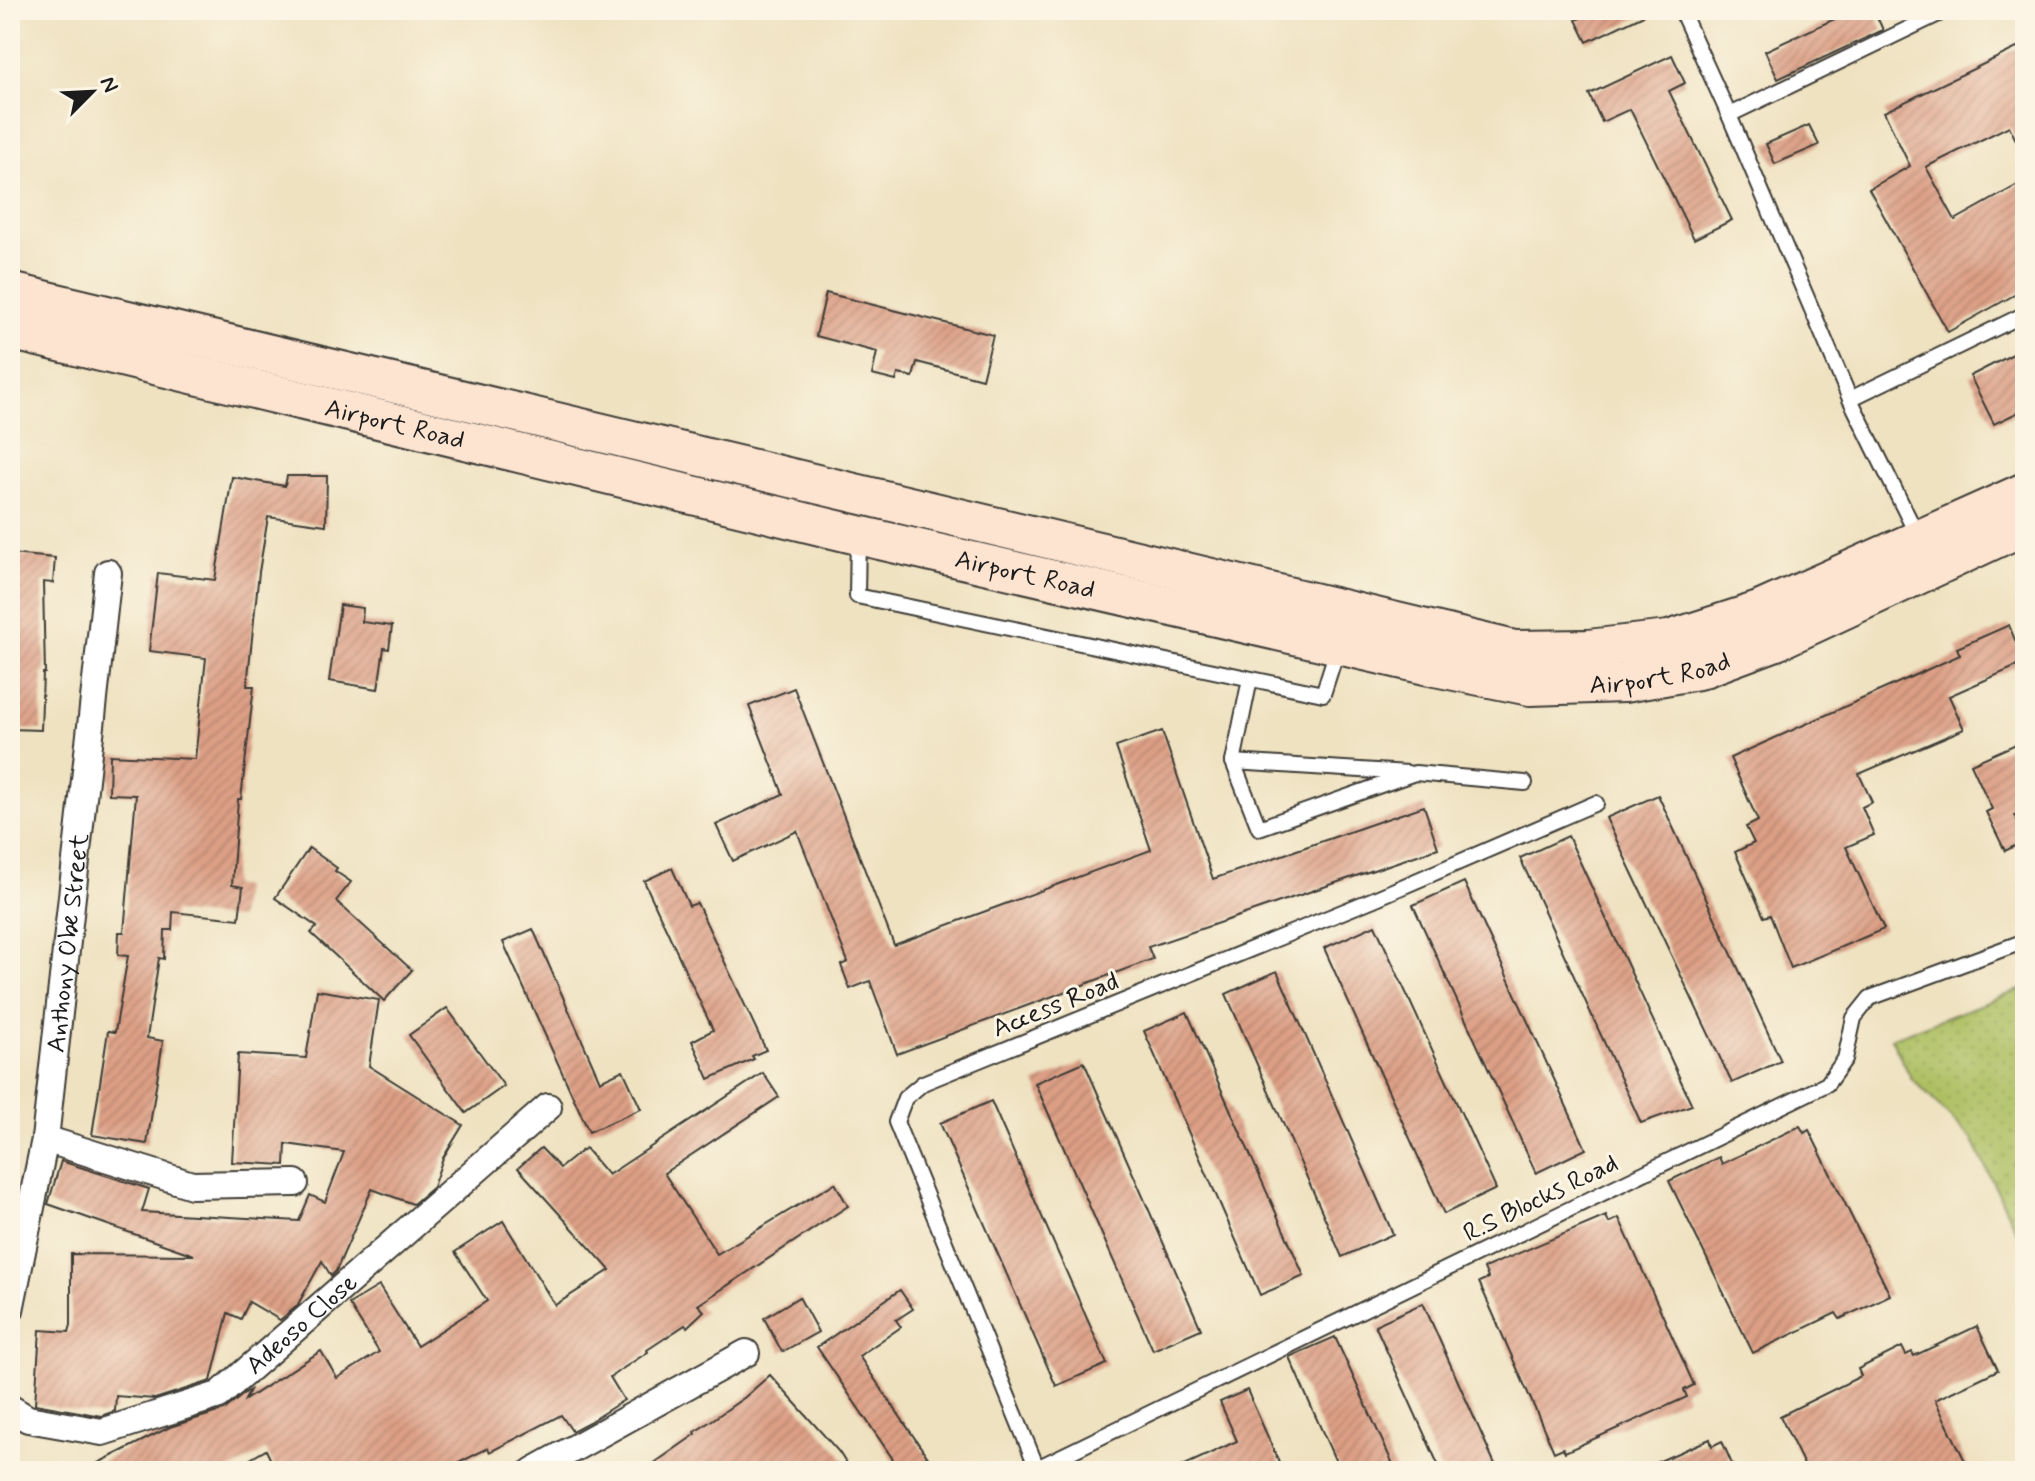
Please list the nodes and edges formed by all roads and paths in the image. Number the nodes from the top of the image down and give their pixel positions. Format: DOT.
graph roads {
  1 [pos="1681,10"];
  2 [pos="1947,10"];
  3 [pos="1729,115"];
  4 [pos="10,292"];
  5 [pos="2025,314"];
  6 [pos="10,330"];
  7 [pos="1850,399"];
  8 [pos="2025,492"];
  9 [pos="2025,525"];
  10 [pos="858,535"];
  11 [pos="1919,539"];
  12 [pos="108,573"];
  13 [pos="1339,645"];
  14 [pos="1250,679"];
  15 [pos="1233,762"];
  16 [pos="1415,773"];
  17 [pos="1525,783"];
  18 [pos="1596,803"];
  19 [pos="2025,941"];
  20 [pos="548,1107"];
  21 [pos="45,1139"];
  22 [pos="295,1183"];
  23 [pos="10,1310"];
  24 [pos="746,1353"];
  25 [pos="10,1408"];
  26 [pos="1036,1469"];
  27 [pos="533,1471"];
  1 -- 3 [label="lane"];
  2 -- 3 [label="lane"];
  3 -- 7 [label="lane"];
  4 -- 11 [label="main road, Airport Road"];
  5 -- 7 [label="lane"];
  6 -- 10 [label="main road, Airport Road"];
  7 -- 11 [label="lane"];
  8 -- 11 [label="main road, Airport Road"];
  9 -- 13 [label="main road, Airport Road"];
  10 -- 13 [label="main road, Airport Road"];
  10 -- 14 [label="lane"];
  12 -- 21 [label="street, Anthony Obe Street"];
  13 -- 14 [label="lane"];
  14 -- 15 [label="lane"];
  15 -- 16 [label="lane"];
  15 -- 16 [label="lane"];
  16 -- 17 [label="lane"];
  18 -- 26 [label="lane, Access Road"];
  19 -- 26 [label="lane, R.S Blocks Road"];
  20 -- 25 [label="street, Adeoso Close"];
  21 -- 22 [label="street"];
  21 -- 23 [label="street, Anthony Obe Street"];
  24 -- 27 [label="street"];
}
